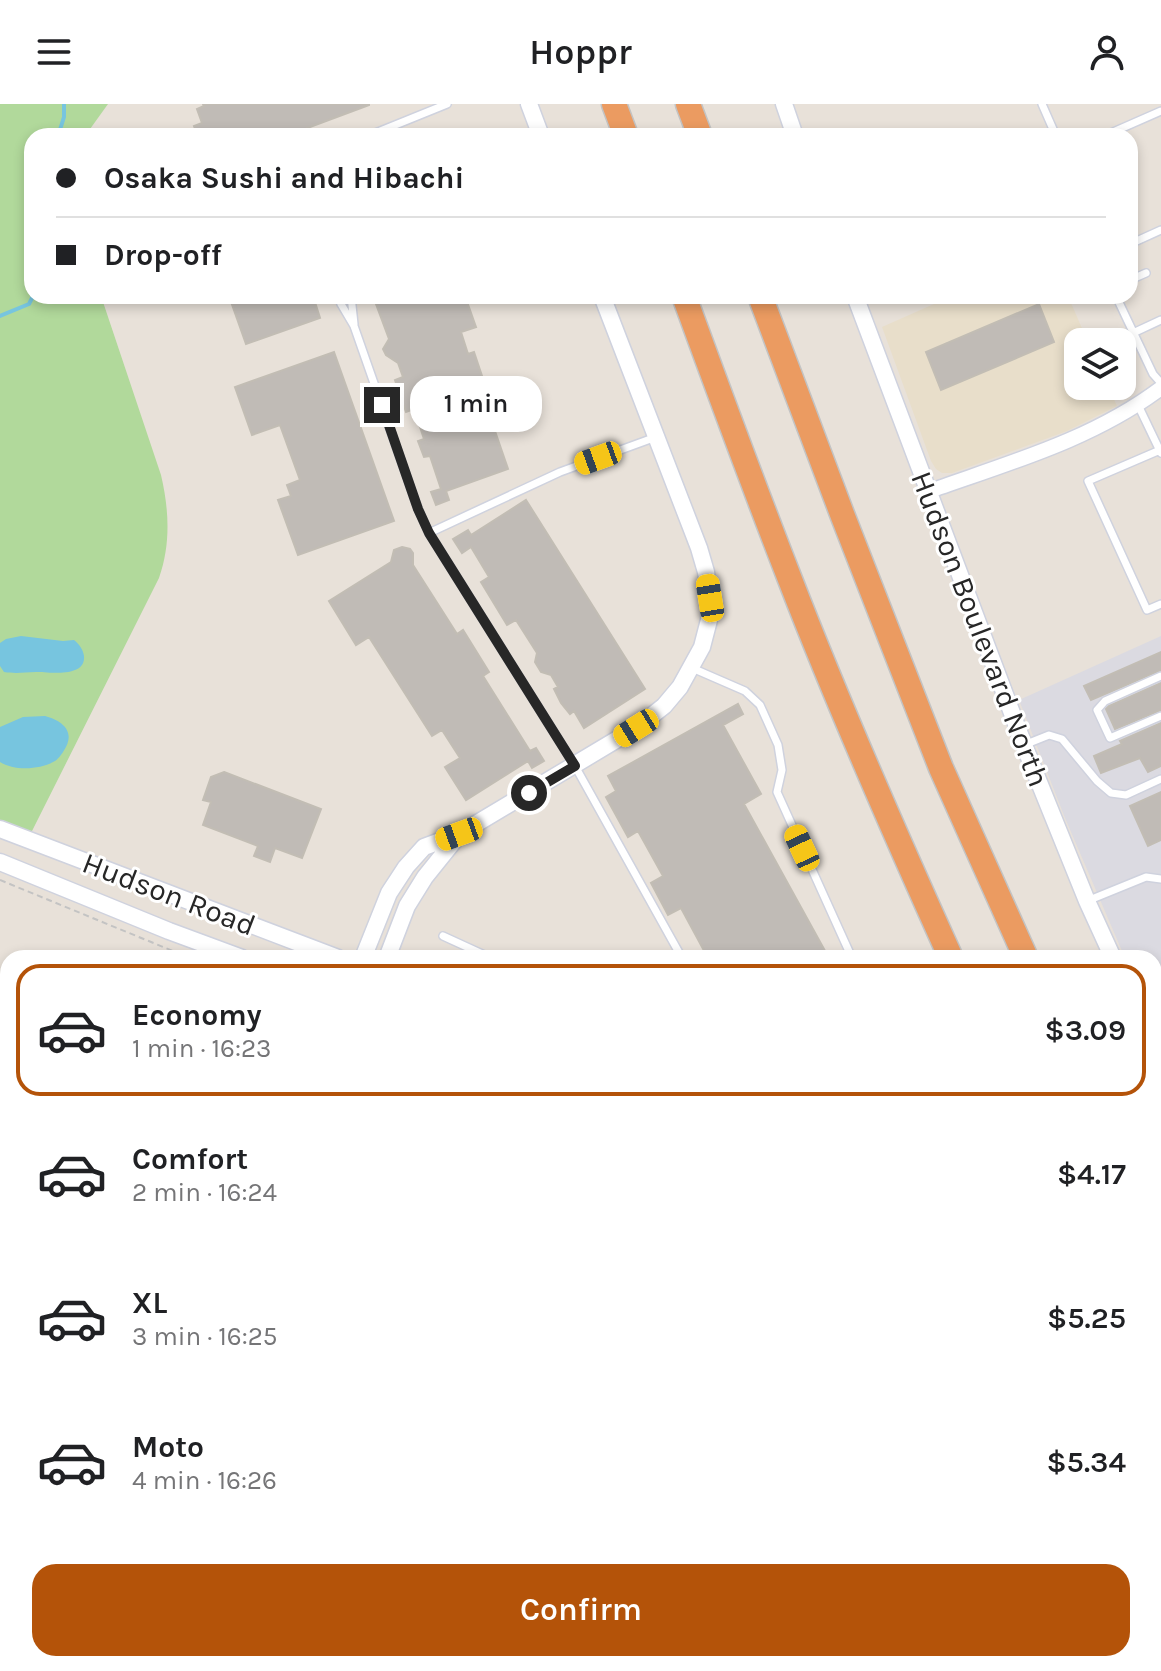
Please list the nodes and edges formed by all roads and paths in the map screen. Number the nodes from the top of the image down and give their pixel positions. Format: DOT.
graph roads {
  1 [pos="447,104"];
  2 [pos="529,104"];
  3 [pos="614,104"];
  4 [pos="688,104"];
  5 [pos="784,104"];
  6 [pos="1042,104"];
  7 [pos="1161,111"];
  8 [pos="388,128"];
  9 [pos="538,128"];
  10 [pos="623,128"];
  11 [pos="697,128"];
  12 [pos="792,128"];
  13 [pos="1052,128"];
  14 [pos="1122,128"];
  15 [pos="1161,230"];
  16 [pos="1138,240"];
  17 [pos="1146,273"];
  18 [pos="1138,276"];
  19 [pos="342,304"];
  20 [pos="352,304"];
  21 [pos="605,304"];
  22 [pos="687,304"];
  23 [pos="763,304"];
  24 [pos="858,304"];
  25 [pos="1120,304"];
  26 [pos="1161,320"];
  27 [pos="354,326"];
  28 [pos="1131,328"];
  29 [pos="1136,332"];
  30 [pos="1136,339"];
  31 [pos="1161,386"];
  32 [pos="1138,405"];
  33 [pos="656,437"];
  34 [pos="1160,451"];
  35 [pos="927,492"];
  36 [pos="429,533"];
  37 [pos="1161,604"];
  38 [pos="692,668"];
  39 [pos="1161,676"];
  40 [pos="1161,716"];
  41 [pos="1024,745"];
  42 [pos="575,766"];
  43 [pos="1161,779"];
  44 [pos="0,829"];
  45 [pos="459,834"];
  46 [pos="0,862"];
  47 [pos="1161,879"];
  48 [pos="0,880"];
  49 [pos="1087,901"];
  50 [pos="443,936"];
  51 [pos="171,950"];
  52 [pos="221,950"];
  53 [pos="317,950"];
  54 [pos="366,950"];
  55 [pos="390,950"];
  56 [pos="474,950"];
  57 [pos="678,950"];
  58 [pos="848,950"];
  59 [pos="947,950"];
  60 [pos="1022,950"];
  61 [pos="1109,950"];
  1 -- 8 [label="lane"];
  2 -- 9 [label="street"];
  3 -- 10 [label="highway"];
  4 -- 11 [label="highway"];
  5 -- 12 [label="street"];
  6 -- 13 [label="lane"];
  7 -- 14 [label="lane"];
  15 -- 16 [label="lane"];
  17 -- 18 [label="lane"];
  19 -- 27 [label="lane"];
  20 -- 27 [label="lane"];
  21 -- 33 [label="street"];
  22 -- 59 [label="highway"];
  23 -- 60 [label="highway"];
  24 -- 35 [label="street, Hudson Boulevard North"];
  25 -- 28 [label="lane"];
  26 -- 29 [label="lane"];
  27 -- 36 [label="lane"];
  30 -- 31 [label="lane"];
  31 -- 32 [label="street"];
  32 -- 34 [label="lane"];
  32 -- 35 [label="street"];
  33 -- 36 [label="lane"];
  33 -- 38 [label="street"];
  34 -- 37 [label="lane"];
  35 -- 41 [label="street, Hudson Boulevard North"];
  36 -- 42 [label="lane"];
  38 -- 42 [label="street"];
  38 -- 58 [label="lane"];
  39 -- 40 [label="lane"];
  41 -- 43 [label="lane"];
  41 -- 49 [label="street, Hudson Boulevard North"];
  42 -- 45 [label="street"];
  42 -- 57 [label="lane"];
  44 -- 53 [label="street, Hudson Road"];
  45 -- 54 [label="street"];
  45 -- 55 [label="street"];
  46 -- 52 [label="street, Hudson Road"];
  47 -- 49 [label="lane"];
  48 -- 51 [label="path"];
  49 -- 61 [label="street, Hudson Boulevard North"];
  50 -- 56 [label="lane"];
}
